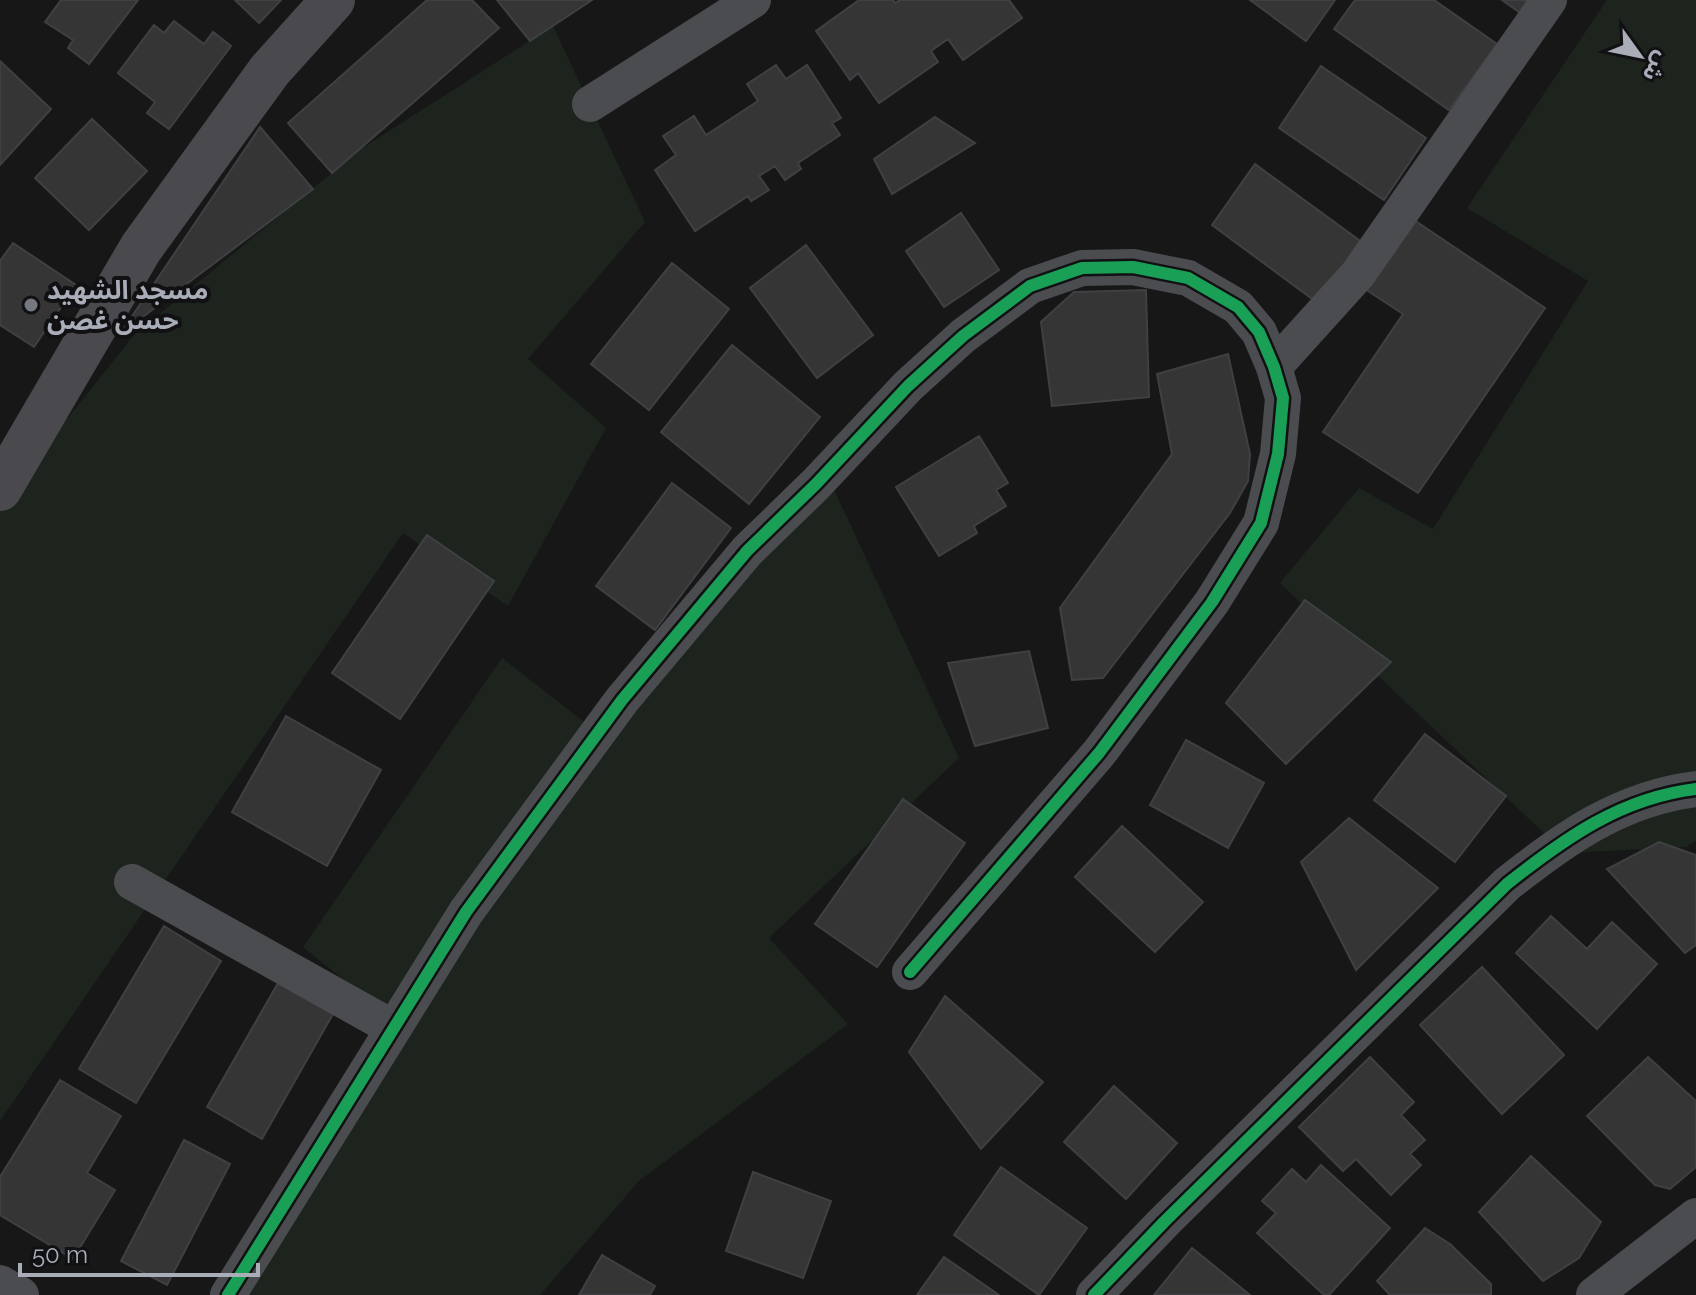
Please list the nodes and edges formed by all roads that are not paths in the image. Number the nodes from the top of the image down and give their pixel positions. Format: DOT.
graph roads {
  1 [pos="333,0"];
  2 [pos="753,0"];
  3 [pos="1549,0"];
  4 [pos="590,104"];
  5 [pos="1274,367"];
  6 [pos="0,489"];
  7 [pos="1696,789"];
  8 [pos="132,882"];
  9 [pos="910,972"];
  10 [pos="393,1028"];
  11 [pos="1696,1216"];
  12 [pos="0,1283"];
  13 [pos="21,1295"];
  14 [pos="228,1295"];
  15 [pos="1094,1295"];
  16 [pos="1594,1295"];
  1 -- 6 [label="street"];
  2 -- 4 [label="street"];
  3 -- 5 [label="street"];
  5 -- 9 [label="street"];
  5 -- 10 [label="street"];
  7 -- 15 [label="street"];
  8 -- 10 [label="street"];
  10 -- 14 [label="street"];
  11 -- 16 [label="street"];
  12 -- 13 [label="street"];
}
